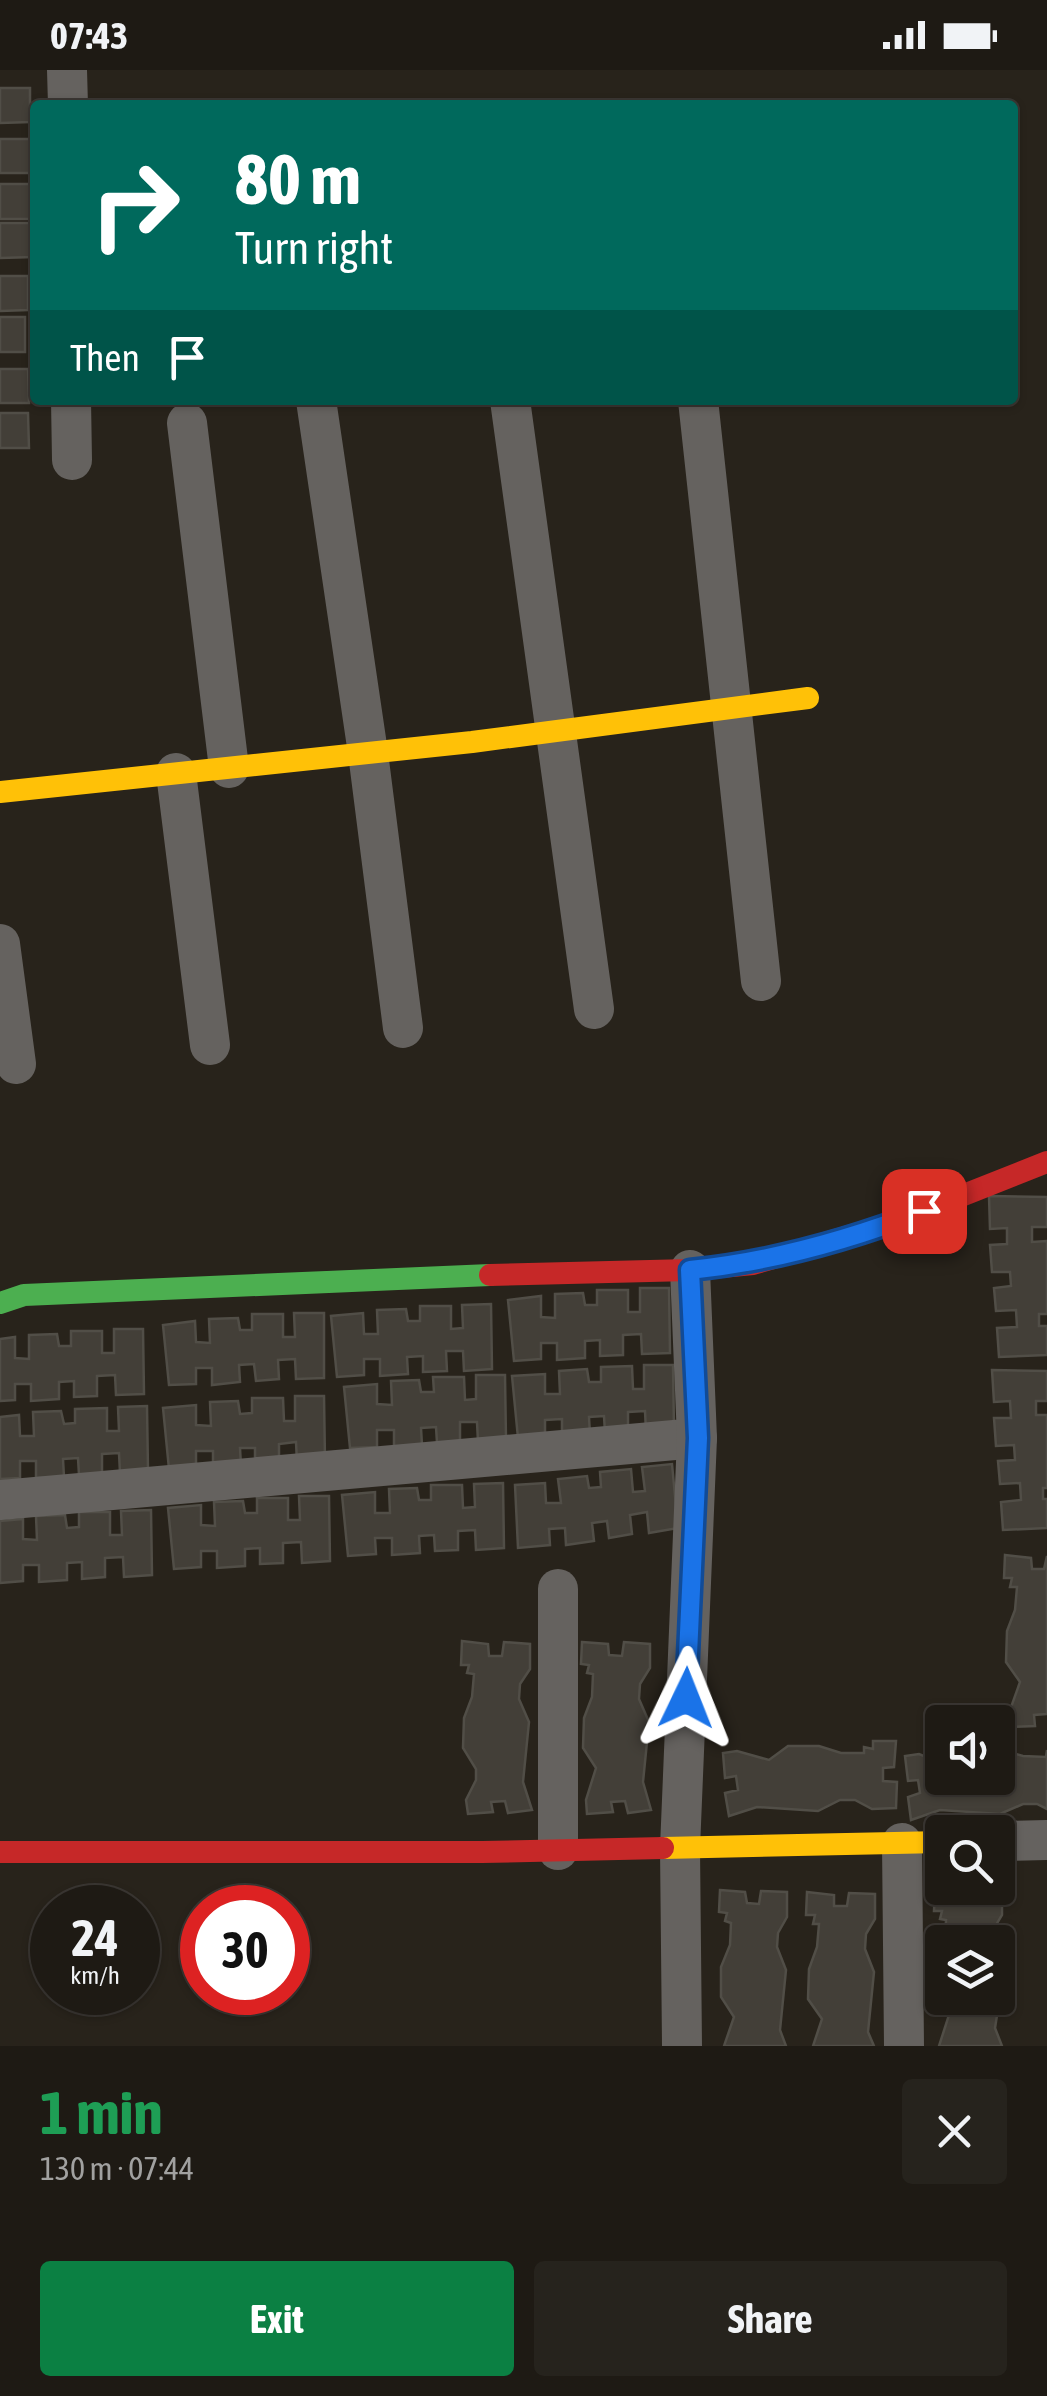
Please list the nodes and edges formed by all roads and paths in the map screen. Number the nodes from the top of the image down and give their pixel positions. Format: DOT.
graph roads {
  1 [pos="67,70"];
  2 [pos="68,100"];
  3 [pos="71,405"];
  4 [pos="317,405"];
  5 [pos="511,405"];
  6 [pos="699,405"];
  7 [pos="187,423"];
  8 [pos="72,460"];
  9 [pos="808,698"];
  10 [pos="729,707"];
  11 [pos="555,732"];
  12 [pos="368,753"];
  13 [pos="230,768"];
  14 [pos="176,773"];
  15 [pos="0,792"];
  16 [pos="0,944"];
  17 [pos="761,980"];
  18 [pos="594,1009"];
  19 [pos="403,1028"];
  20 [pos="210,1045"];
  21 [pos="16,1064"];
  22 [pos="1047,1162"];
  23 [pos="690,1270"];
  24 [pos="0,1304"];
  25 [pos="698,1438"];
  26 [pos="0,1500"];
  27 [pos="558,1588"];
  28 [pos="1047,1840"];
  29 [pos="1015,1841"];
  30 [pos="925,1842"];
  31 [pos="902,1843"];
  32 [pos="680,1848"];
  33 [pos="558,1850"];
  34 [pos="0,1852"];
  35 [pos="682,2046"];
  36 [pos="904,2046"];
  1 -- 2 [label="street"];
  3 -- 8 [label="street"];
  4 -- 12 [label="street"];
  5 -- 11 [label="street"];
  6 -- 10 [label="street"];
  7 -- 13 [label="street"];
  9 -- 10 [label="street"];
  10 -- 11 [label="street"];
  10 -- 17 [label="street"];
  11 -- 12 [label="street"];
  11 -- 18 [label="street"];
  12 -- 13 [label="street"];
  12 -- 19 [label="street"];
  13 -- 14 [label="street"];
  14 -- 15 [label="street"];
  14 -- 20 [label="street"];
  16 -- 21 [label="street"];
  22 -- 23 [label="street"];
  23 -- 24 [label="street"];
  23 -- 25 [label="street"];
  25 -- 26 [label="street"];
  25 -- 32 [label="street"];
  27 -- 33 [label="street"];
  28 -- 29 [label="street"];
  30 -- 31 [label="street"];
  31 -- 32 [label="street"];
  31 -- 36 [label="street"];
  32 -- 33 [label="street"];
  32 -- 35 [label="street"];
  33 -- 34 [label="street"];
}
